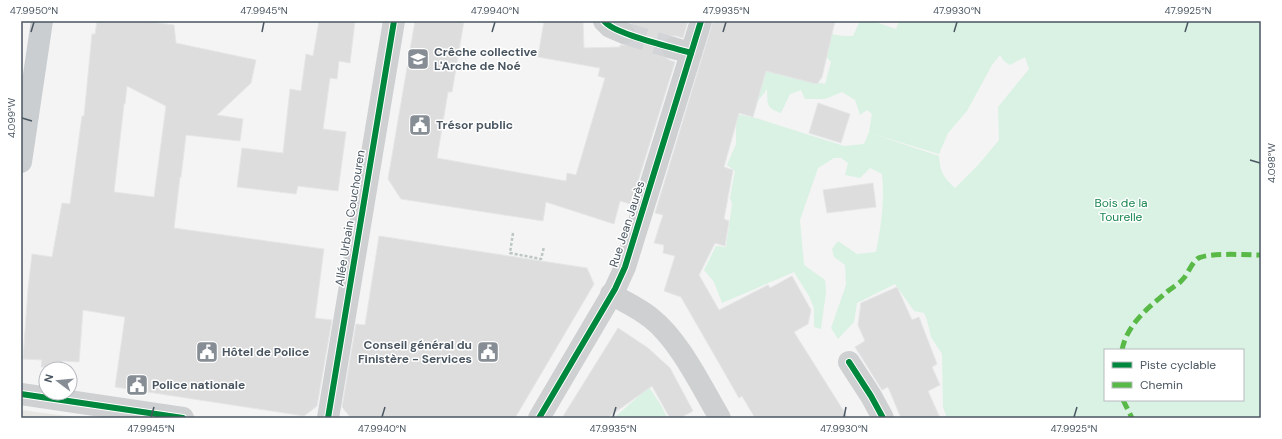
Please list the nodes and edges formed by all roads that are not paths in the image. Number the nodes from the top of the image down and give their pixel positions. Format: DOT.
graph roads {
  1 [pos="42,21"];
  2 [pos="394,21"];
  3 [pos="604,21"];
  4 [pos="701,21"];
  5 [pos="624,33"];
  6 [pos="21,162"];
  7 [pos="611,294"];
  8 [pos="849,362"];
  9 [pos="21,394"];
  10 [pos="183,418"];
  11 [pos="328,418"];
  12 [pos="539,418"];
  13 [pos="720,418"];
  14 [pos="883,418"];
  1 -- 6 [label="main road"];
  2 -- 11 [label="street, Allée Urbain Couchouren"];
  3 -- 5 [label="street"];
  4 -- 7 [label="street, Rue Jean Jaurès"];
  7 -- 12 [label="street, Rue Jean Jaurès"];
  7 -- 13 [label="street"];
  8 -- 14 [label="street"];
  9 -- 10 [label="street"];
}
